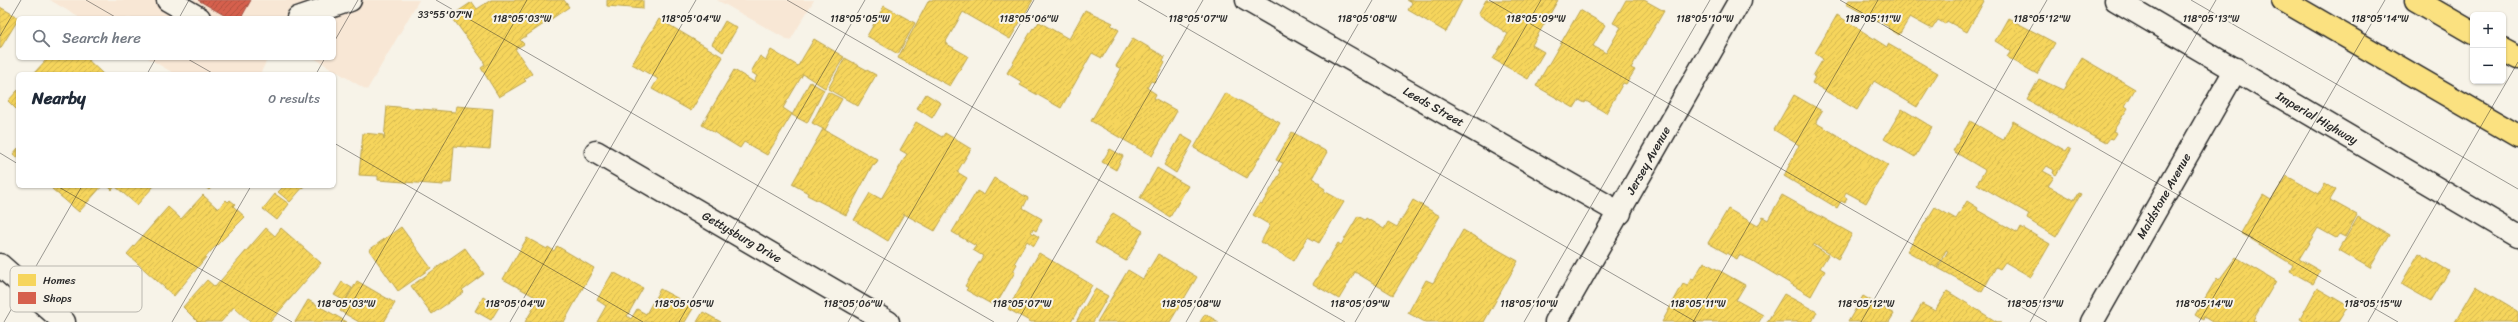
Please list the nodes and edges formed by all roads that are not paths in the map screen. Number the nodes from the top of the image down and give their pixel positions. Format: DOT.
graph roads {
  1 [pos="168,0"];
  2 [pos="350,0"];
  3 [pos="1247,0"];
  4 [pos="1740,0"];
  5 [pos="2116,0"];
  6 [pos="2283,0"];
  7 [pos="2426,2"];
  8 [pos="196,16"];
  9 [pos="304,16"];
  10 [pos="2470,31"];
  11 [pos="2506,52"];
  12 [pos="2518,58"];
  13 [pos="2236,69"];
  14 [pos="2518,136"];
  15 [pos="596,152"];
  16 [pos="1620,213"];
  17 [pos="2518,236"];
  18 [pos="0,265"];
  19 [pos="10,274"];
  20 [pos="53,312"];
  21 [pos="64,322"];
  22 [pos="888,322"];
  23 [pos="1556,322"];
  24 [pos="2092,322"];
  1 -- 8 [label="street"];
  2 -- 9 [label="street"];
  3 -- 16 [label="street, Leeds Street"];
  4 -- 16 [label="street, Jersey Avenue"];
  5 -- 13 [label="street, Imperial Highway"];
  6 -- 14 [label="main road"];
  7 -- 10 [label="main road"];
  11 -- 12 [label="main road"];
  13 -- 17 [label="street, Imperial Highway"];
  13 -- 24 [label="street, Maidstone Avenue"];
  15 -- 22 [label="street, Gettysburg Drive"];
  16 -- 23 [label="street, Jersey Avenue"];
  18 -- 19 [label="street"];
  20 -- 21 [label="street"];
}
